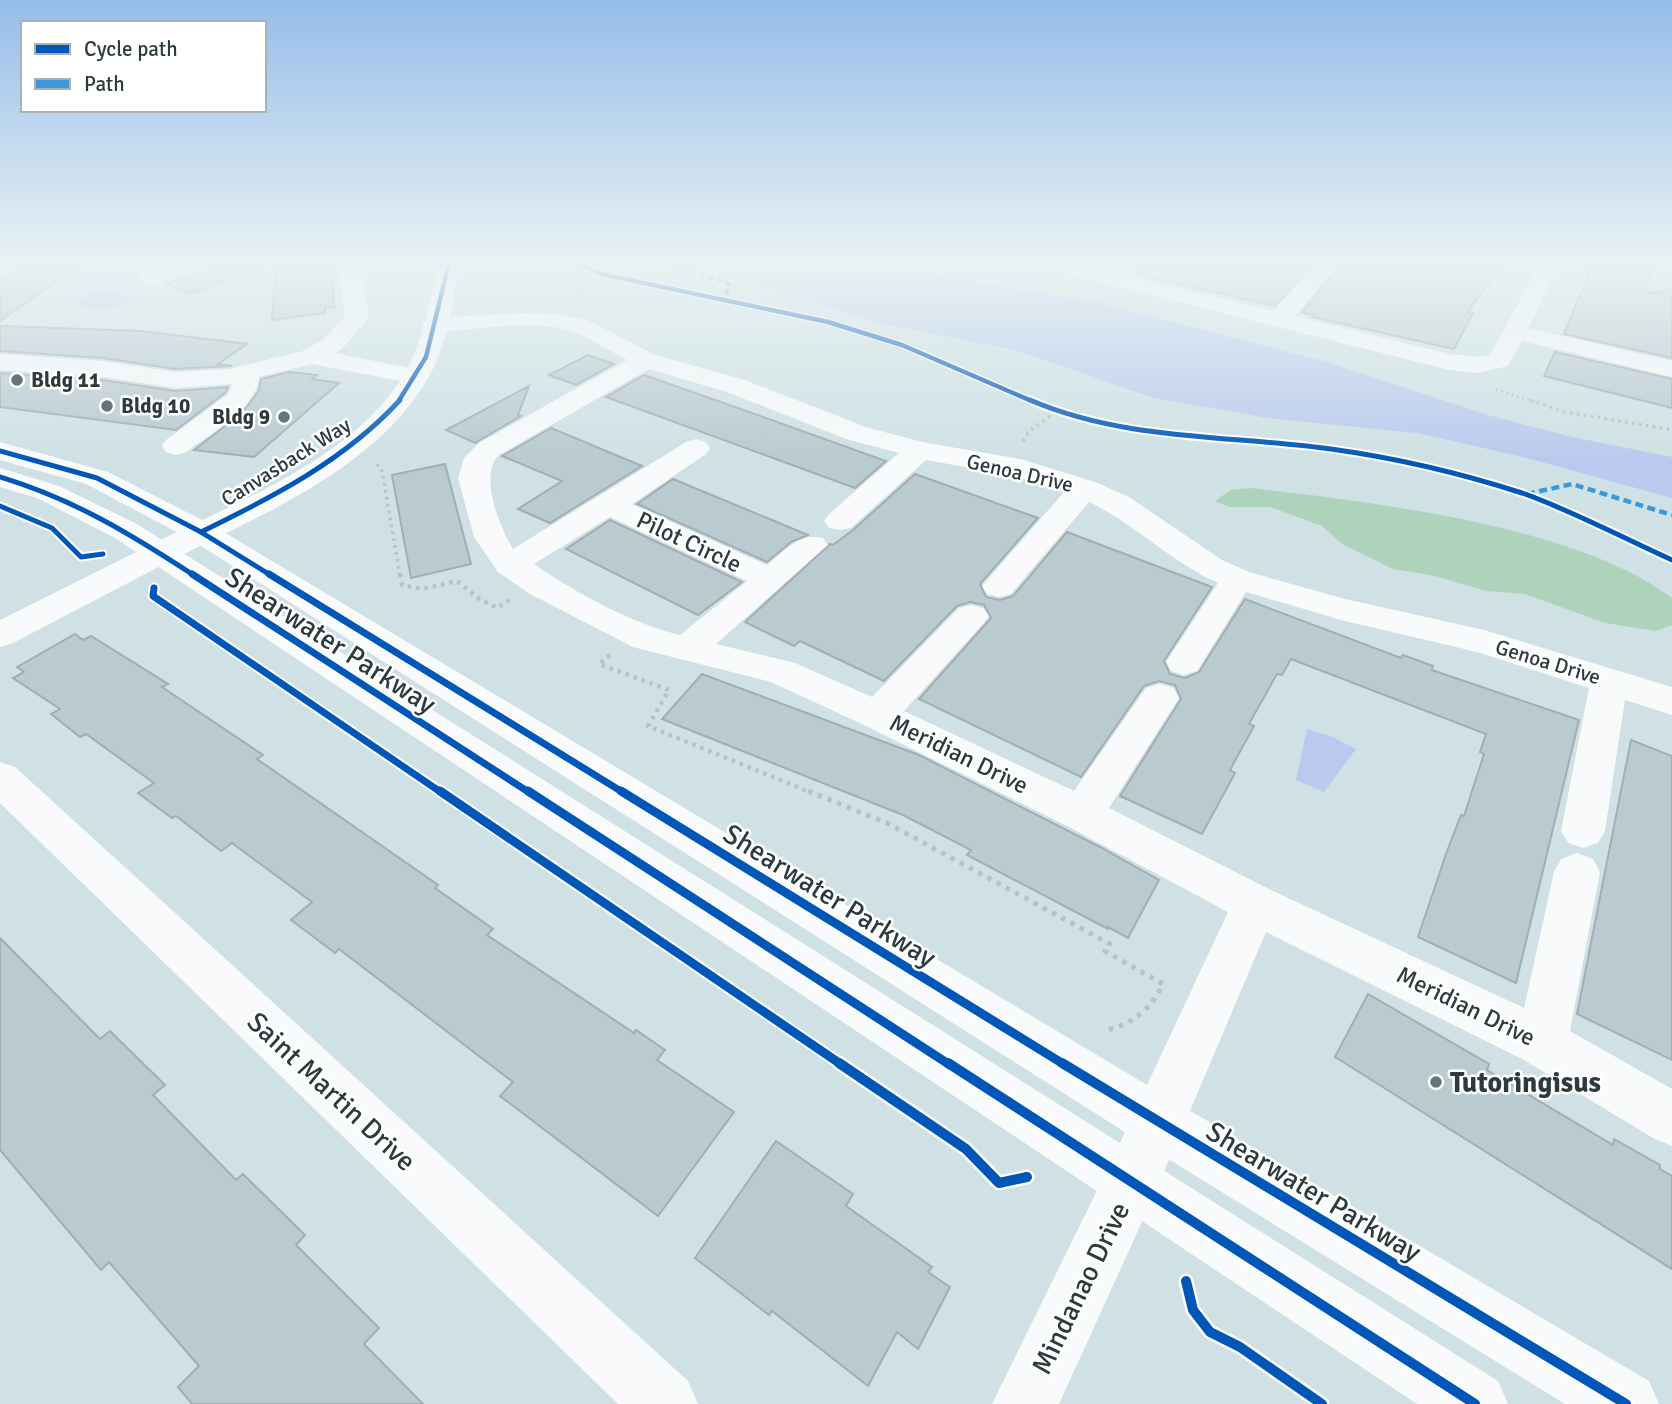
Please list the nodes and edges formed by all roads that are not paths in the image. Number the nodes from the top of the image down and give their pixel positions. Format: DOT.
graph roads {
  1 [pos="344,329"];
  2 [pos="432,329"];
  3 [pos="496,329"];
  4 [pos="586,329"];
  5 [pos="1314,329"];
  6 [pos="1518,329"];
  7 [pos="1516,332"];
  8 [pos="323,350"];
  9 [pos="426,351"];
  10 [pos="646,360"];
  11 [pos="0,362"];
  12 [pos="1672,369"];
  13 [pos="246,374"];
  14 [pos="176,446"];
  15 [pos="696,448"];
  16 [pos="920,450"];
  17 [pos="0,452"];
  18 [pos="0,477"];
  19 [pos="1084,488"];
  20 [pos="609,505"];
  21 [pos="840,521"];
  22 [pos="180,543"];
  23 [pos="812,545"];
  24 [pos="515,579"];
  25 [pos="769,579"];
  26 [pos="1237,579"];
  27 [pos="999,586"];
  28 [pos="971,616"];
  29 [pos="0,635"];
  30 [pos="685,650"];
  31 [pos="1184,662"];
  32 [pos="1609,680"];
  33 [pos="1160,698"];
  34 [pos="1672,701"];
  35 [pos="878,715"];
  36 [pos="0,778"];
  37 [pos="1082,814"];
  38 [pos="1255,904"];
  39 [pos="1542,1043"];
  40 [pos="1672,1119"];
  41 [pos="1158,1122"];
  42 [pos="1132,1180"];
  43 [pos="665,1404"];
  44 [pos="1025,1404"];
  45 [pos="1475,1404"];
  46 [pos="1626,1404"];
  1 -- 8 [label="street"];
  2 -- 9 [label="street, Canvasback Way"];
  3 -- 9 [label="street, Genoa Drive"];
  4 -- 10 [label="street, Genoa Drive"];
  5 -- 7 [label="street"];
  6 -- 7 [label="street"];
  7 -- 12 [label="street"];
  8 -- 9 [label="street, Genoa Drive"];
  8 -- 13 [label="street"];
  9 -- 22 [label="street, Canvasback Way"];
  10 -- 16 [label="street, Genoa Drive"];
  10 -- 24 [label="street, Meridian Drive"];
  11 -- 13 [label="street"];
  13 -- 14 [label="street"];
  15 -- 20 [label="street, Pilot Circle"];
  16 -- 19 [label="street, Genoa Drive"];
  16 -- 21 [label="street"];
  17 -- 22 [label="street, Shearwater Parkway"];
  18 -- 22 [label="street, Shearwater Parkway"];
  19 -- 26 [label="street, Genoa Drive"];
  19 -- 27 [label="street"];
  20 -- 24 [label="street, Pilot Circle"];
  20 -- 25 [label="street, Pilot Circle"];
  22 -- 29 [label="street, Canvasback Way"];
  22 -- 41 [label="street, Shearwater Parkway"];
  22 -- 42 [label="street, Shearwater Parkway"];
  23 -- 25 [label="street, Pilot Circle"];
  24 -- 30 [label="street, Meridian Drive"];
  25 -- 30 [label="street, Pilot Circle"];
  26 -- 31 [label="street"];
  26 -- 32 [label="street, Genoa Drive"];
  28 -- 35 [label="street"];
  30 -- 35 [label="street, Meridian Drive"];
  32 -- 34 [label="street, Genoa Drive"];
  32 -- 39 [label="street"];
  33 -- 37 [label="street"];
  35 -- 37 [label="street, Meridian Drive"];
  36 -- 43 [label="street, Saint Martin Drive"];
  37 -- 38 [label="street, Meridian Drive"];
  38 -- 39 [label="street, Meridian Drive"];
  38 -- 41 [label="street, Mindanao Drive"];
  39 -- 40 [label="street, Meridian Drive"];
  41 -- 42 [label="street, Mindanao Drive"];
  41 -- 46 [label="street, Shearwater Parkway"];
  42 -- 44 [label="street, Mindanao Drive"];
  42 -- 45 [label="street, Shearwater Parkway"];
}
